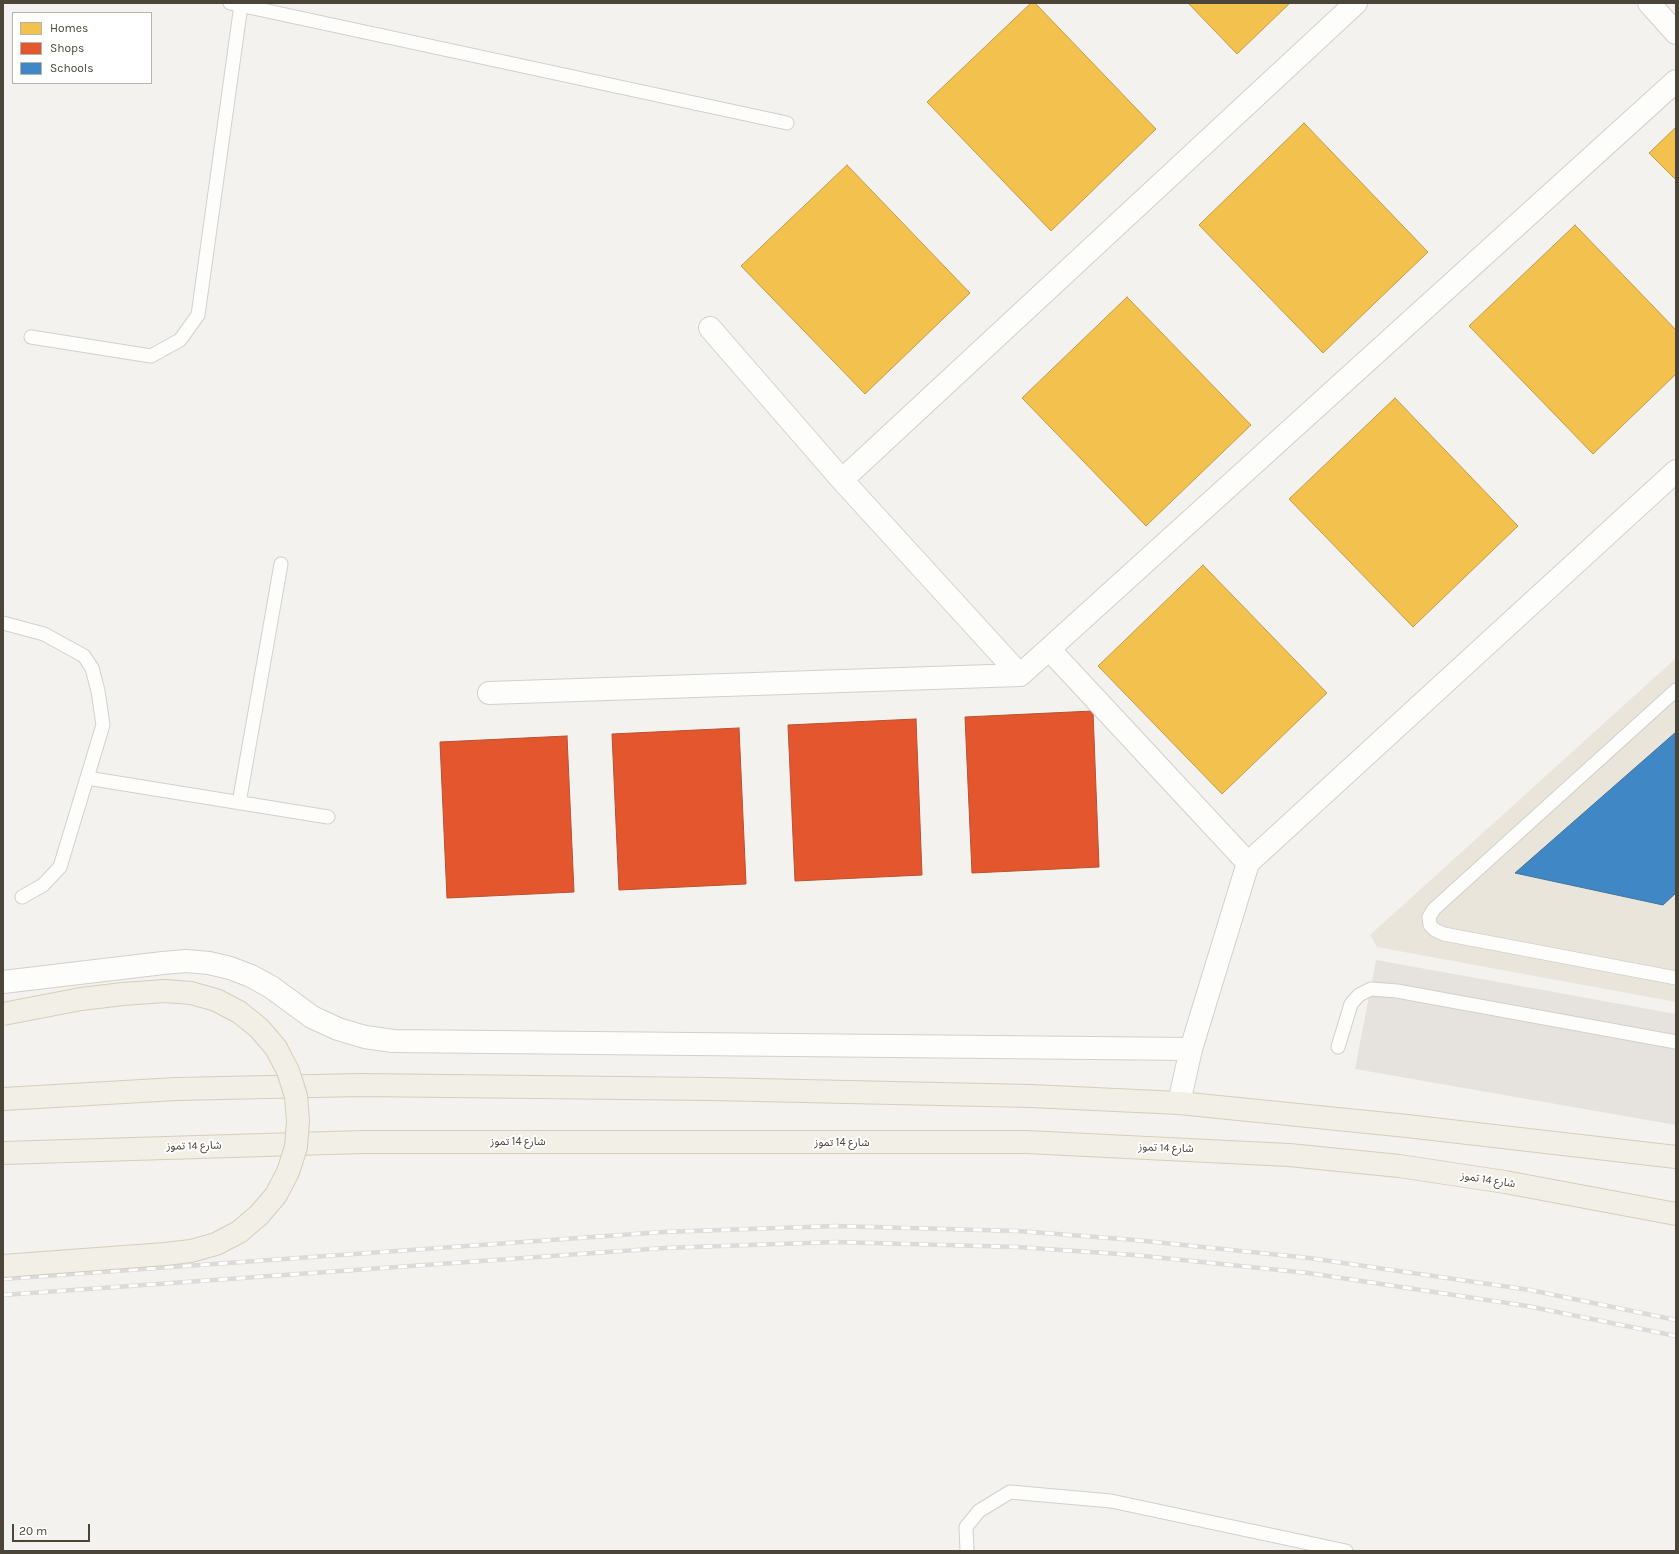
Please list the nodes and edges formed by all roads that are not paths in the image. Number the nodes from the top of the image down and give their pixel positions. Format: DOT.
graph roads {
  1 [pos="1356,3"];
  2 [pos="1649,3"];
  3 [pos="236,4"];
  4 [pos="1676,33"];
  5 [pos="1676,81"];
  6 [pos="787,123"];
  7 [pos="710,328"];
  8 [pos="31,337"];
  9 [pos="1676,471"];
  10 [pos="842,480"];
  11 [pos="281,564"];
  12 [pos="3,622"];
  13 [pos="1049,649"];
  14 [pos="1020,676"];
  15 [pos="1676,690"];
  16 [pos="489,693"];
  17 [pos="87,778"];
  18 [pos="239,803"];
  19 [pos="328,817"];
  20 [pos="1248,863"];
  21 [pos="22,897"];
  22 [pos="1676,978"];
  23 [pos="3,982"];
  24 [pos="81,999"];
  25 [pos="3,1014"];
  26 [pos="3,1019"];
  27 [pos="1676,1042"];
  28 [pos="1338,1047"];
  29 [pos="1191,1049"];
  30 [pos="3,1091"];
  31 [pos="107,1092"];
  32 [pos="3,1099"];
  33 [pos="1179,1103"];
  34 [pos="3,1153"];
  35 [pos="1676,1156"];
  36 [pos="1676,1214"];
  37 [pos="3,1266"];
  38 [pos="967,1551"];
  39 [pos="1346,1551"];
  1 -- 10 [label="street"];
  2 -- 4 [label="street"];
  3 -- 6 [label="lane"];
  3 -- 8 [label="lane"];
  5 -- 13 [label="street"];
  7 -- 10 [label="street"];
  9 -- 20 [label="street"];
  10 -- 14 [label="street"];
  11 -- 18 [label="lane"];
  12 -- 17 [label="lane"];
  13 -- 14 [label="street"];
  13 -- 20 [label="street"];
  14 -- 16 [label="street"];
  15 -- 22 [label="lane"];
  17 -- 18 [label="lane"];
  17 -- 21 [label="lane"];
  18 -- 19 [label="lane"];
  20 -- 29 [label="street"];
  23 -- 29 [label="street"];
  24 -- 25 [label="main road, bridge"];
  24 -- 26 [label="main road, bridge"];
  24 -- 37 [label="main road, bridge"];
  27 -- 28 [label="lane"];
  29 -- 33 [label="street"];
  30 -- 31 [label="main road"];
  31 -- 32 [label="main road"];
  31 -- 33 [label="main road"];
  33 -- 35 [label="main road"];
  34 -- 36 [label="main road, شارع 14 تموز"];
  38 -- 39 [label="lane"];
}
